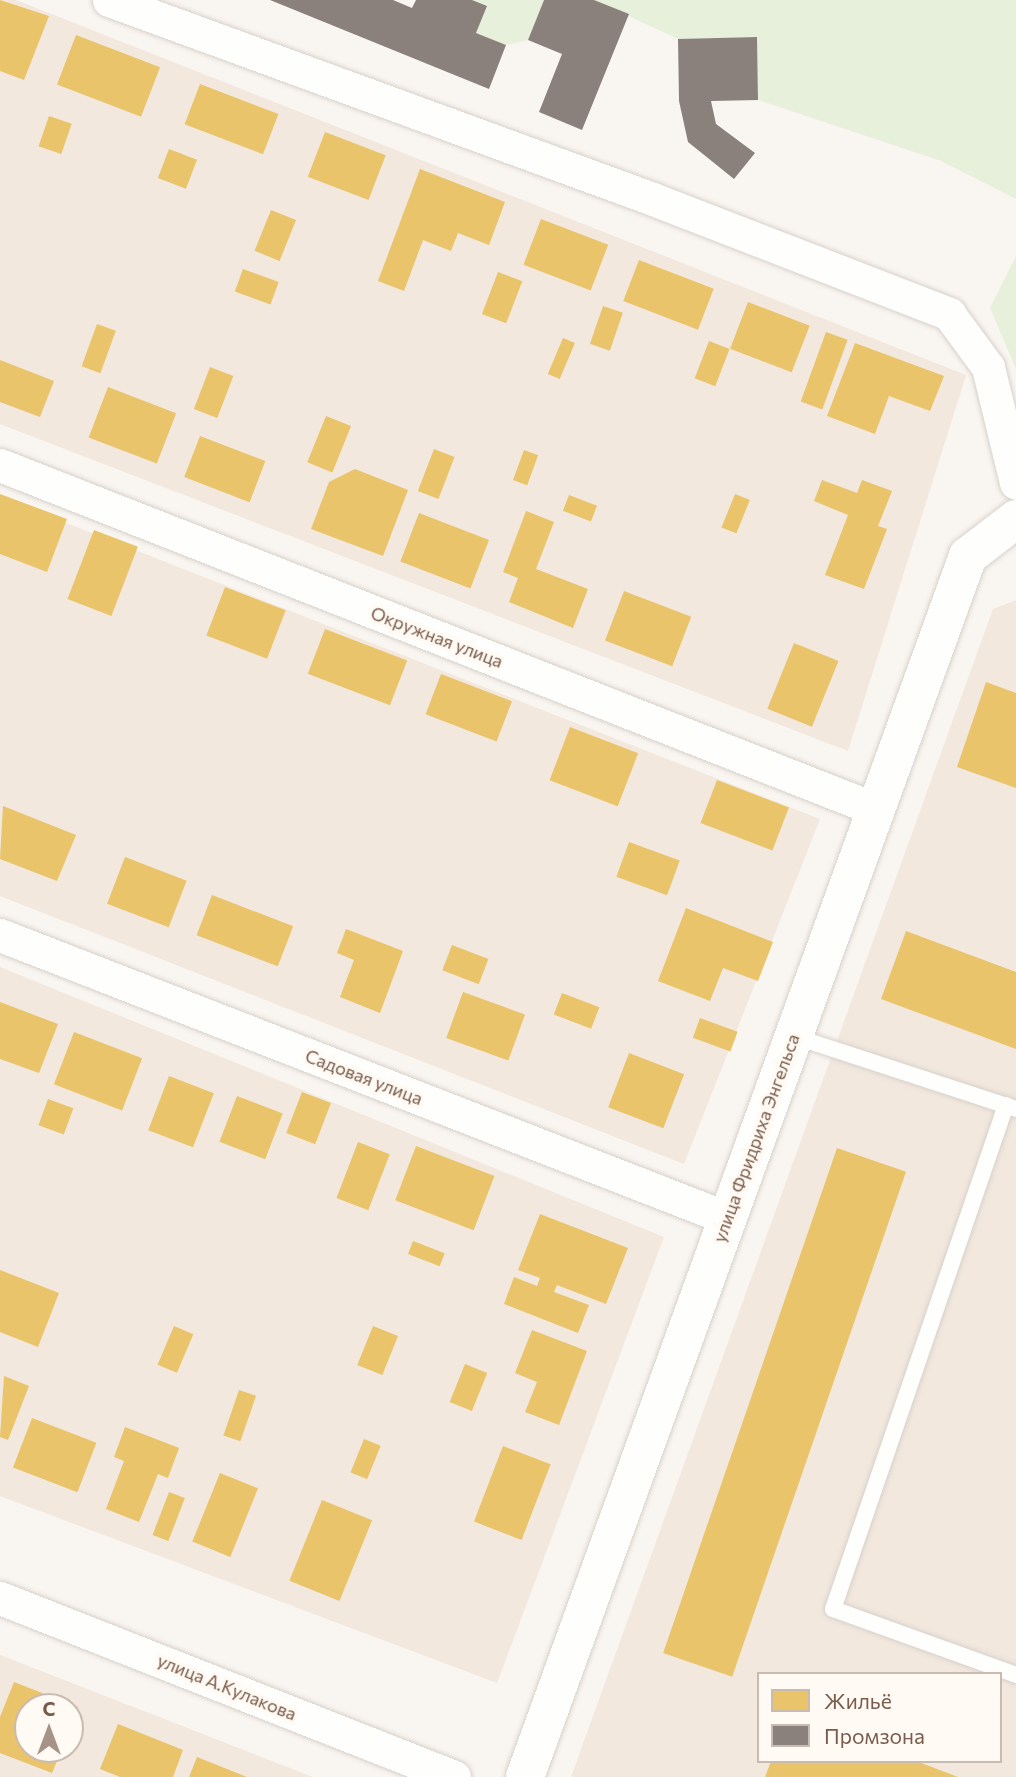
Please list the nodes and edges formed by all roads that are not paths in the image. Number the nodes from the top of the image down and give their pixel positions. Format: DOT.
graph roads {
  1 [pos="109,0"];
  2 [pos="0,465"];
  3 [pos="1016,483"];
  4 [pos="1016,519"];
  5 [pos="874,808"];
  6 [pos="0,935"];
  7 [pos="793,1036"];
  8 [pos="1011,1107"];
  9 [pos="727,1218"];
  10 [pos="0,1598"];
  11 [pos="1016,1675"];
  12 [pos="454,1777"];
  13 [pos="525,1777"];
  1 -- 3 [label="street"];
  2 -- 5 [label="street, Окружная улица"];
  4 -- 5 [label="main road, улица Фридриха Энгельса"];
  5 -- 7 [label="main road, улица Фридриха Энгельса"];
  6 -- 9 [label="street, Садовая улица"];
  7 -- 8 [label="lane"];
  7 -- 9 [label="main road, улица Фридриха Энгельса"];
  8 -- 11 [label="lane"];
  9 -- 13 [label="main road, улица Фридриха Энгельса"];
  10 -- 12 [label="street, улица А.Кулакова"];
}
